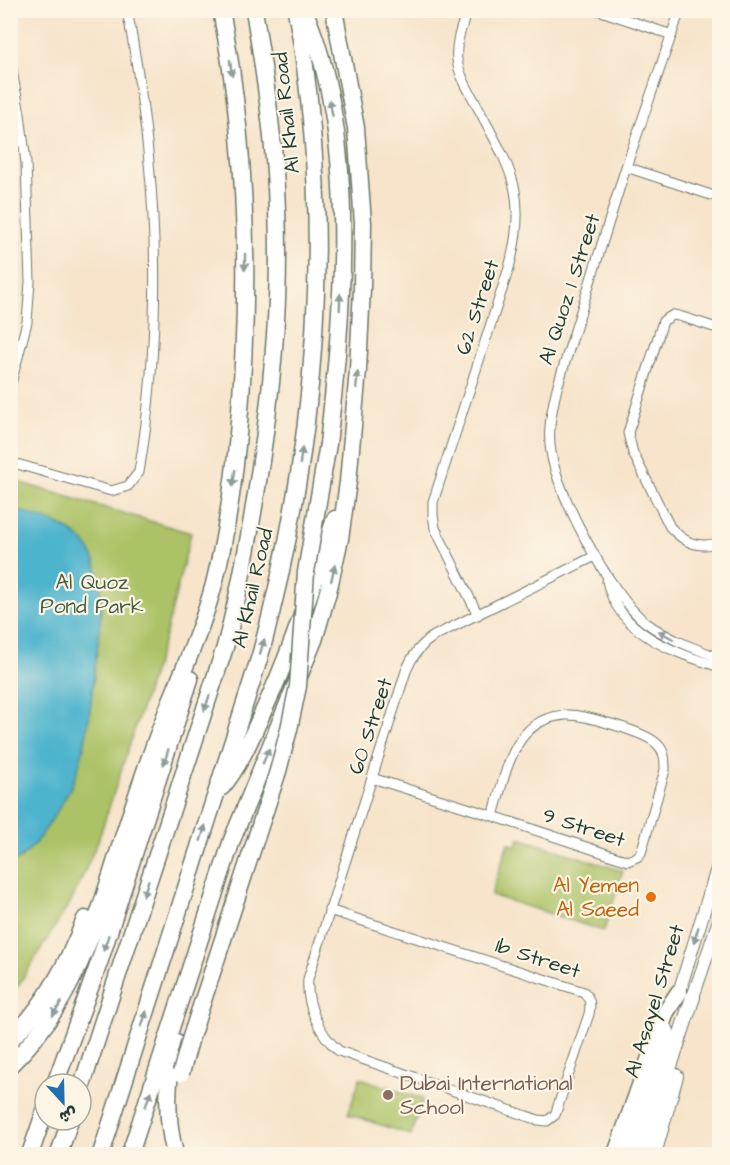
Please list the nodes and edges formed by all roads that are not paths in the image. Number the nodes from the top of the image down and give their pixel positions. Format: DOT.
graph roads {
  1 [pos="127,10"];
  2 [pos="221,10"];
  3 [pos="254,10"];
  4 [pos="296,10"];
  5 [pos="304,10"];
  6 [pos="333,10"];
  7 [pos="467,10"];
  8 [pos="597,10"];
  9 [pos="680,10"];
  10 [pos="672,35"];
  11 [pos="10,60"];
  12 [pos="627,167"];
  13 [pos="720,198"];
  14 [pos="720,329"];
  15 [pos="14,360"];
  16 [pos="10,387"];
  17 [pos="10,462"];
  18 [pos="348,482"];
  19 [pos="720,543"];
  20 [pos="595,556"];
  21 [pos="606,576"];
  22 [pos="478,615"];
  23 [pos="196,640"];
  24 [pos="720,658"];
  25 [pos="720,667"];
  26 [pos="372,778"];
  27 [pos="253,787"];
  28 [pos="215,794"];
  29 [pos="493,816"];
  30 [pos="720,859"];
  31 [pos="110,877"];
  32 [pos="329,910"];
  33 [pos="720,917"];
  34 [pos="686,994"];
  35 [pos="312,1008"];
  36 [pos="10,1040"];
  37 [pos="10,1065"];
  38 [pos="59,1072"];
  39 [pos="86,1072"];
  40 [pos="653,1098"];
  41 [pos="38,1132"];
  42 [pos="66,1132"];
  43 [pos="720,1143"];
  44 [pos="30,1155"];
  45 [pos="59,1155"];
  46 [pos="101,1155"];
  47 [pos="130,1155"];
  48 [pos="175,1155"];
  49 [pos="182,1155"];
  50 [pos="616,1155"];
  51 [pos="628,1155"];
  52 [pos="641,1155"];
  53 [pos="654,1155"];
  54 [pos="719,1155"];
  1 -- 17 [label="street"];
  2 -- 23 [label="highway, one-way"];
  3 -- 39 [label="highway, Al Khail Road, one-way"];
  28 -- 4 [label="highway, Al Khail Road, one-way"];
  49 -- 5 [label="highway, one-way, bridge"];
  18 -- 6 [label="highway, one-way"];
  7 -- 22 [label="street, 62 Street"];
  8 -- 10 [label="street"];
  9 -- 10 [label="street, Al Quoz 1 Street"];
  10 -- 12 [label="street, Al Quoz 1 Street"];
  11 -- 15 [label="street"];
  12 -- 13 [label="street"];
  12 -- 20 [label="street, Al Quoz 1 Street"];
  14 -- 19 [label="street"];
  15 -- 16 [label="street"];
  27 -- 18 [label="highway, one-way"];
  18 -- 28 [label="highway"];
  20 -- 21 [label="street, Al Quoz 1 Street"];
  20 -- 22 [label="street, 60 Street"];
  24 -- 21 [label="street, Al Quoz 1 Street, one-way"];
  21 -- 25 [label="street, Al Quoz 1 Street"];
  22 -- 26 [label="street, 60 Street"];
  23 -- 31 [label="highway"];
  23 -- 38 [label="highway, one-way"];
  26 -- 29 [label="street, 9 Street"];
  26 -- 32 [label="street, 60 Street"];
  47 -- 27 [label="highway, one-way"];
  27 -- 48 [label="highway"];
  46 -- 28 [label="highway, Al Khail Road, one-way"];
  29 -- 29 [label="street, 9 Street"];
  30 -- 34 [label="main road, Al Asayel Street, one-way"];
  31 -- 36 [label="highway"];
  31 -- 37 [label="highway, one-way"];
  32 -- 35 [label="street, 60 Street"];
  32 -- 35 [label="street, 1b Street"];
  33 -- 34 [label="main road, Al Asayel Street"];
  34 -- 40 [label="main road, Al Asayel Street"];
  34 -- 50 [label="highway"];
  34 -- 53 [label="main road"];
  40 -- 51 [label="main road, Al Asayel Street"];
  40 -- 52 [label="main road, Al Asayel Street"];
  41 -- 44 [label="highway"];
  42 -- 45 [label="highway"];
  43 -- 54 [label="street"];
}
